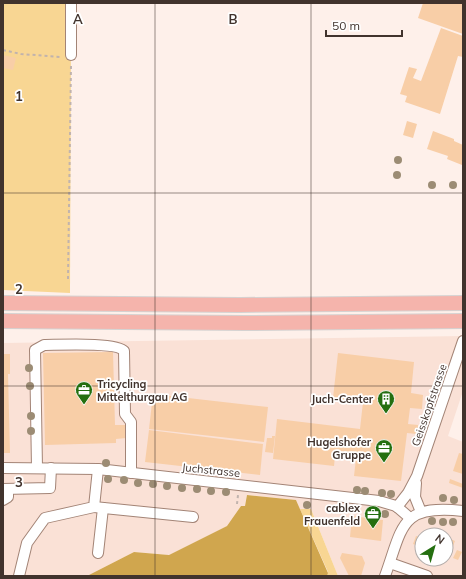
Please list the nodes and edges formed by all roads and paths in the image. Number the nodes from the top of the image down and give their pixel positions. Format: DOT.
graph roads {
  1 [pos="71,3"];
  2 [pos="3,50"];
  3 [pos="71,55"];
  4 [pos="68,279"];
  5 [pos="3,303"];
  6 [pos="463,303"];
  7 [pos="3,321"];
  8 [pos="463,321"];
  9 [pos="463,341"];
  10 [pos="3,468"];
  11 [pos="37,468"];
  12 [pos="51,468"];
  13 [pos="98,469"];
  14 [pos="131,473"];
  15 [pos="417,476"];
  16 [pos="6,489"];
  17 [pos="239,492"];
  18 [pos="3,500"];
  19 [pos="237,504"];
  20 [pos="99,507"];
  21 [pos="397,507"];
  22 [pos="463,511"];
  23 [pos="421,512"];
  24 [pos="192,518"];
  25 [pos="410,518"];
  26 [pos="98,553"];
  27 [pos="390,563"];
  28 [pos="405,572"];
  29 [pos="19,576"];
  30 [pos="385,576"];
  31 [pos="427,576"];
  1 -- 3 [label="street"];
  2 -- 3 [label="path"];
  3 -- 4 [label="path"];
  5 -- 6 [label="highway"];
  7 -- 8 [label="highway"];
  9 -- 15 [label="street, Geisskopfstrasse"];
  10 -- 11 [label="street, Juchstrasse"];
  11 -- 12 [label="street, Juchstrasse"];
  11 -- 14 [label="street"];
  12 -- 13 [label="street, Juchstrasse"];
  12 -- 16 [label="street"];
  13 -- 14 [label="street, Juchstrasse"];
  13 -- 20 [label="street"];
  14 -- 21 [label="street, Juchstrasse"];
  15 -- 21 [label="street, Geisskopfstrasse"];
  15 -- 23 [label="street, Geisskopfstrasse"];
  16 -- 18 [label="street"];
  17 -- 19 [label="path"];
  20 -- 24 [label="street"];
  20 -- 26 [label="street"];
  20 -- 29 [label="street"];
  21 -- 25 [label="street, Juchstrasse"];
  22 -- 23 [label="street"];
  23 -- 25 [label="street"];
  25 -- 27 [label="street"];
  27 -- 28 [label="street"];
  27 -- 30 [label="street"];
  28 -- 31 [label="street"];
}
